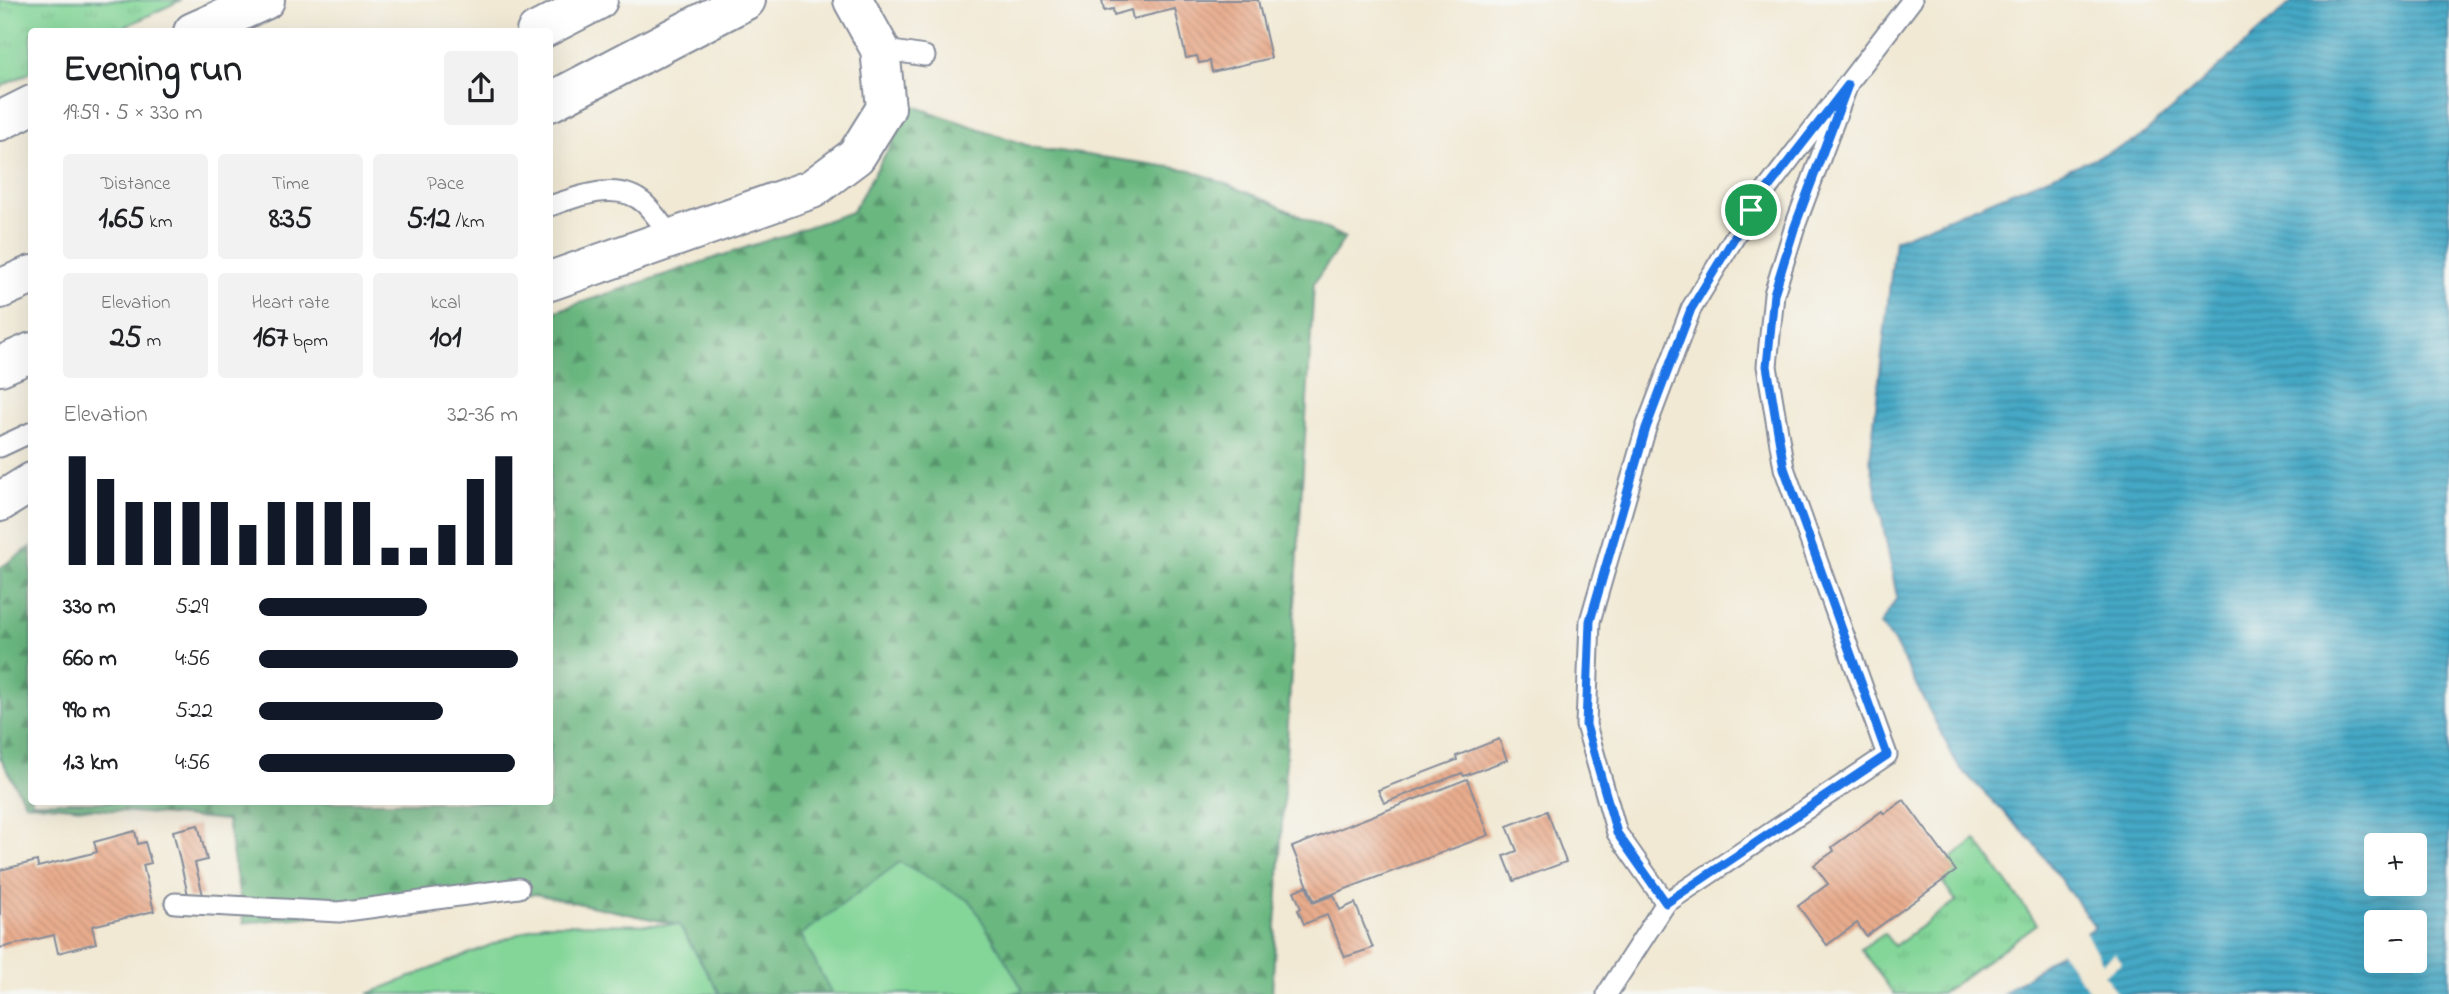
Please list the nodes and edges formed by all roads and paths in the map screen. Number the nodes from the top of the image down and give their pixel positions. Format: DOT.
graph roads {
  1 [pos="265,0"];
  2 [pos="598,0"];
  3 [pos="746,0"];
  4 [pos="853,0"];
  5 [pos="1912,0"];
  6 [pos="202,28"];
  7 [pos="545,28"];
  8 [pos="880,49"];
  9 [pos="925,56"];
  10 [pos="1848,85"];
  11 [pos="553,100"];
  12 [pos="28,108"];
  13 [pos="0,121"];
  14 [pos="553,205"];
  15 [pos="674,239"];
  16 [pos="28,277"];
  17 [pos="553,280"];
  18 [pos="0,289"];
  19 [pos="28,354"];
  20 [pos="0,366"];
  21 [pos="28,434"];
  22 [pos="0,447"];
  23 [pos="28,484"];
  24 [pos="0,502"];
  25 [pos="519,888"];
  26 [pos="175,903"];
  27 [pos="1666,903"];
  28 [pos="1607,994"];
  1 -- 6 [label="main road"];
  2 -- 7 [label="main road"];
  3 -- 11 [label="main road"];
  4 -- 8 [label="main road"];
  5 -- 10 [label="lane"];
  8 -- 9 [label="lane"];
  8 -- 15 [label="main road"];
  10 -- 27 [label="lane"];
  10 -- 27 [label="lane"];
  12 -- 13 [label="main road"];
  14 -- 15 [label="lane"];
  15 -- 17 [label="main road"];
  16 -- 18 [label="main road"];
  19 -- 20 [label="main road"];
  21 -- 22 [label="lane"];
  23 -- 24 [label="main road"];
  25 -- 26 [label="lane"];
  27 -- 28 [label="lane"];
}
